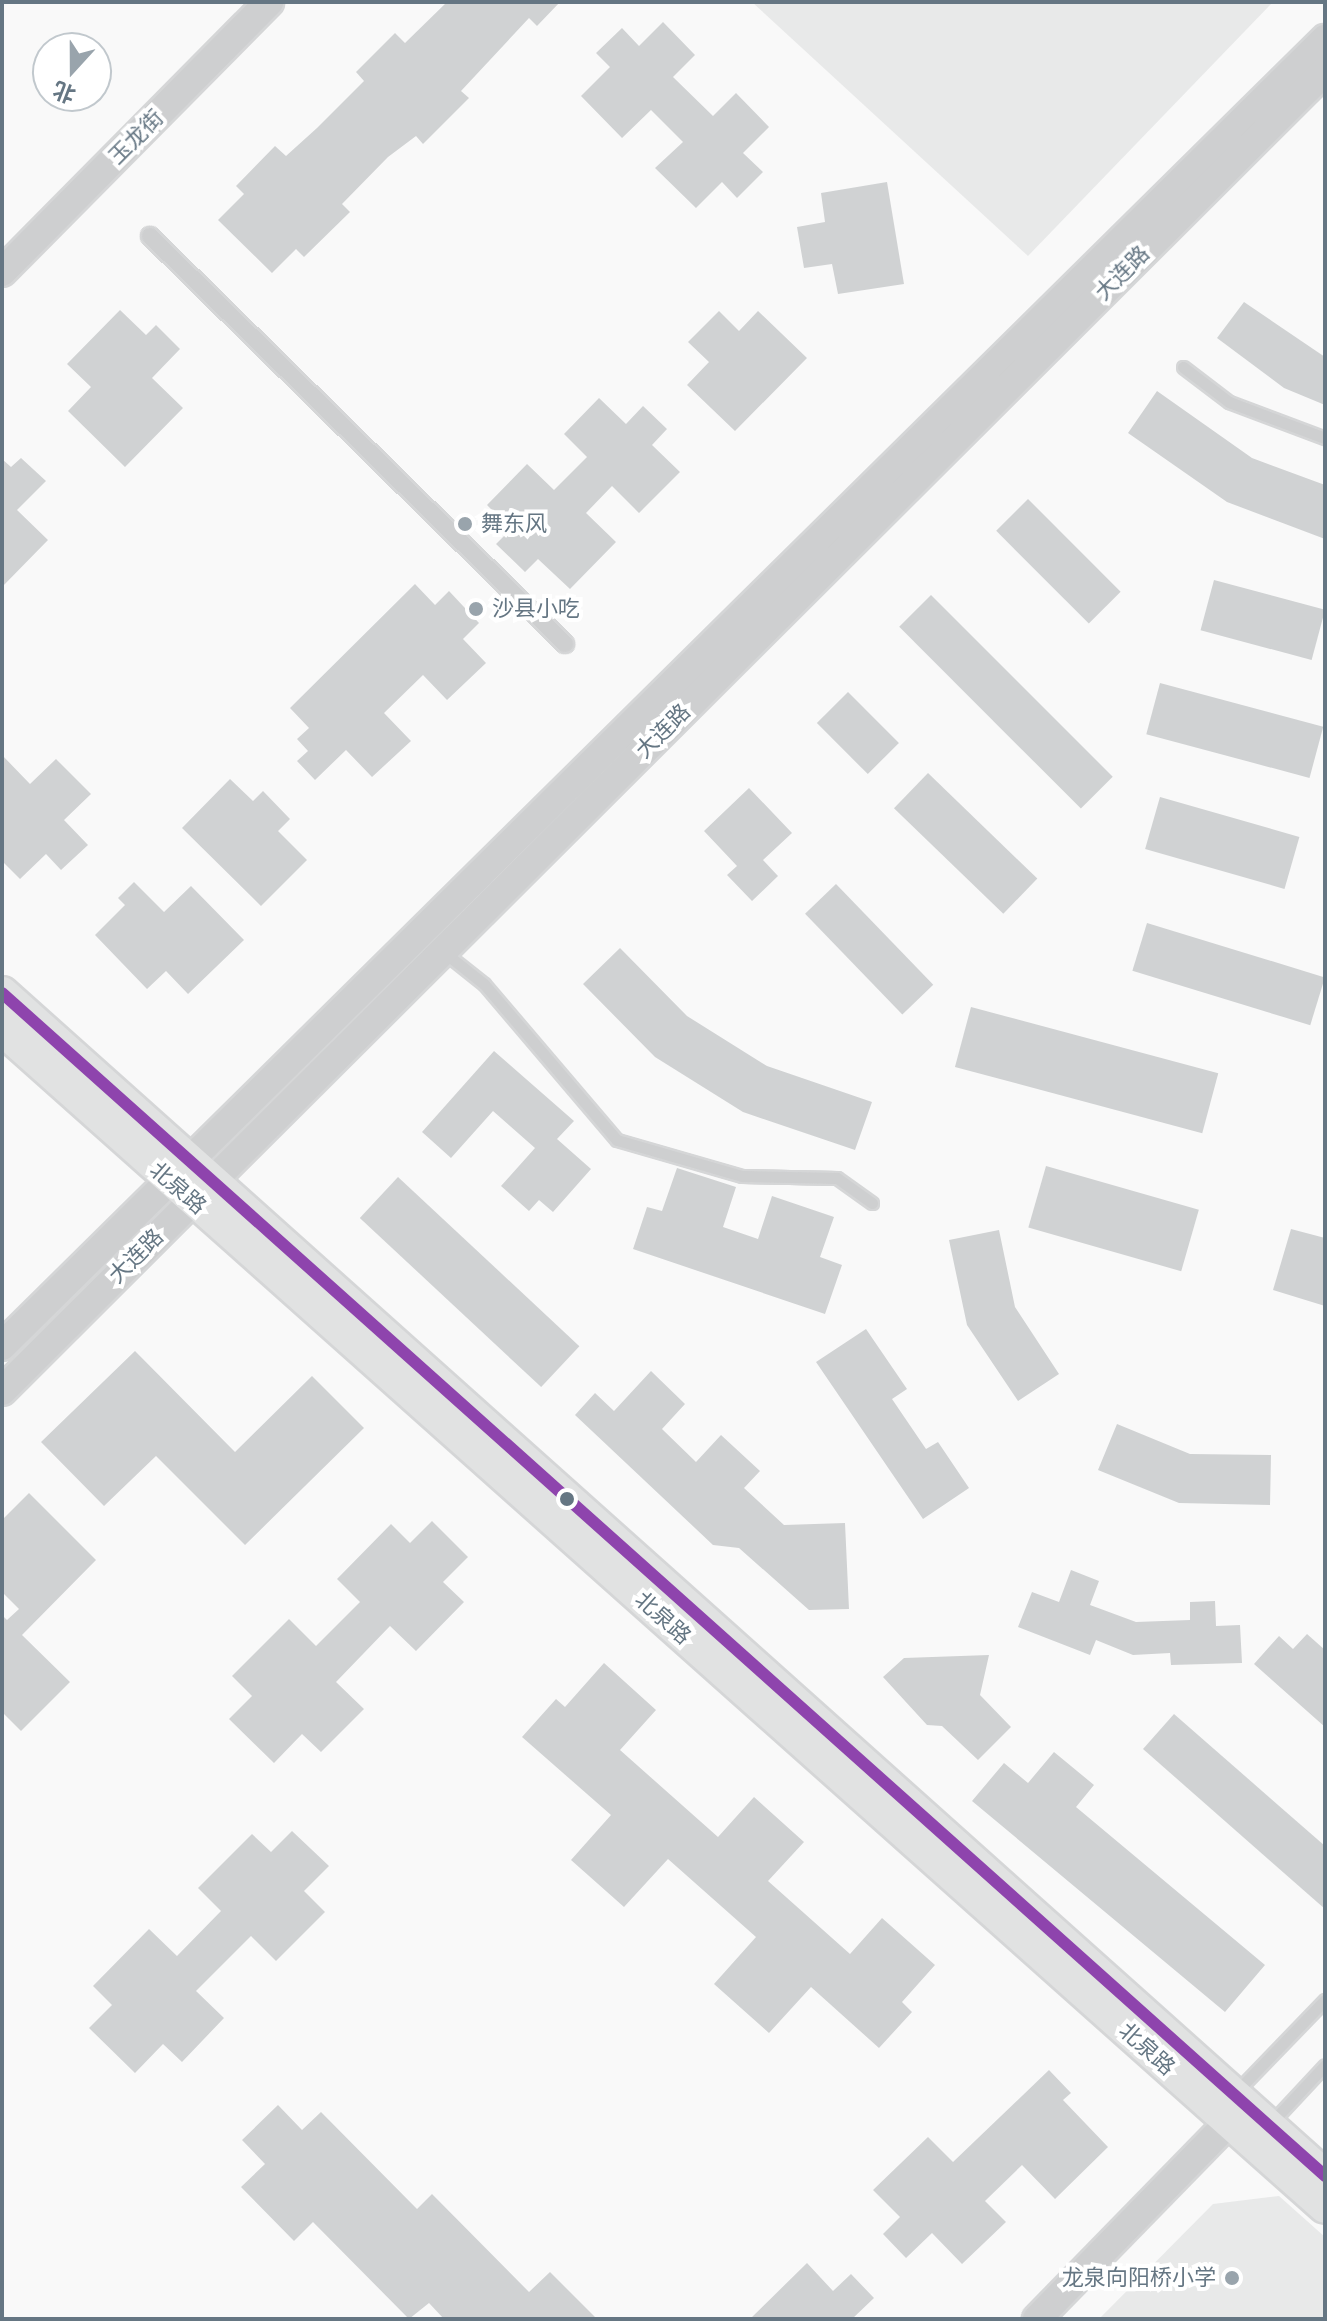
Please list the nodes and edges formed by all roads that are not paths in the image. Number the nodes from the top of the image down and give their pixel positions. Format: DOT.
graph roads {
  1 [pos="269,2"];
  2 [pos="1325,39"];
  3 [pos="1325,71"];
  4 [pos="150,236"];
  5 [pos="2,272"];
  6 [pos="1183,367"];
  7 [pos="1325,438"];
  8 [pos="565,644"];
  9 [pos="419,931"];
  10 [pos="443,951"];
  11 [pos="2,993"];
  12 [pos="2,1029"];
  13 [pos="177,1170"];
  14 [pos="202,1191"];
  15 [pos="872,1203"];
  16 [pos="2,1346"];
  17 [pos="2,1391"];
  18 [pos="1325,2000"];
  19 [pos="1325,2065"];
  20 [pos="1245,2112"];
  21 [pos="1325,2176"];
  22 [pos="1325,2207"];
  23 [pos="1037,2319"];
  1 -- 5 [label="street, 玉龙街"];
  2 -- 9 [label="street, 大连路"];
  3 -- 10 [label="street, 大连路"];
  4 -- 8 [label="street"];
  6 -- 7 [label="lane"];
  9 -- 10 [label="lane"];
  9 -- 13 [label="street, 大连路"];
  10 -- 14 [label="street, 大连路"];
  10 -- 15 [label="lane"];
  11 -- 13 [label="main road, 北泉路"];
  12 -- 13 [label="main road, 北泉路"];
  13 -- 14 [label="main road, 北泉路"];
  13 -- 16 [label="street, 大连路"];
  14 -- 17 [label="street, 大连路"];
  14 -- 20 [label="main road, 北泉路"];
  18 -- 20 [label="lane"];
  19 -- 20 [label="lane"];
  20 -- 21 [label="main road, 北泉路"];
  20 -- 22 [label="main road, 北泉路"];
  20 -- 23 [label="street"];
}
